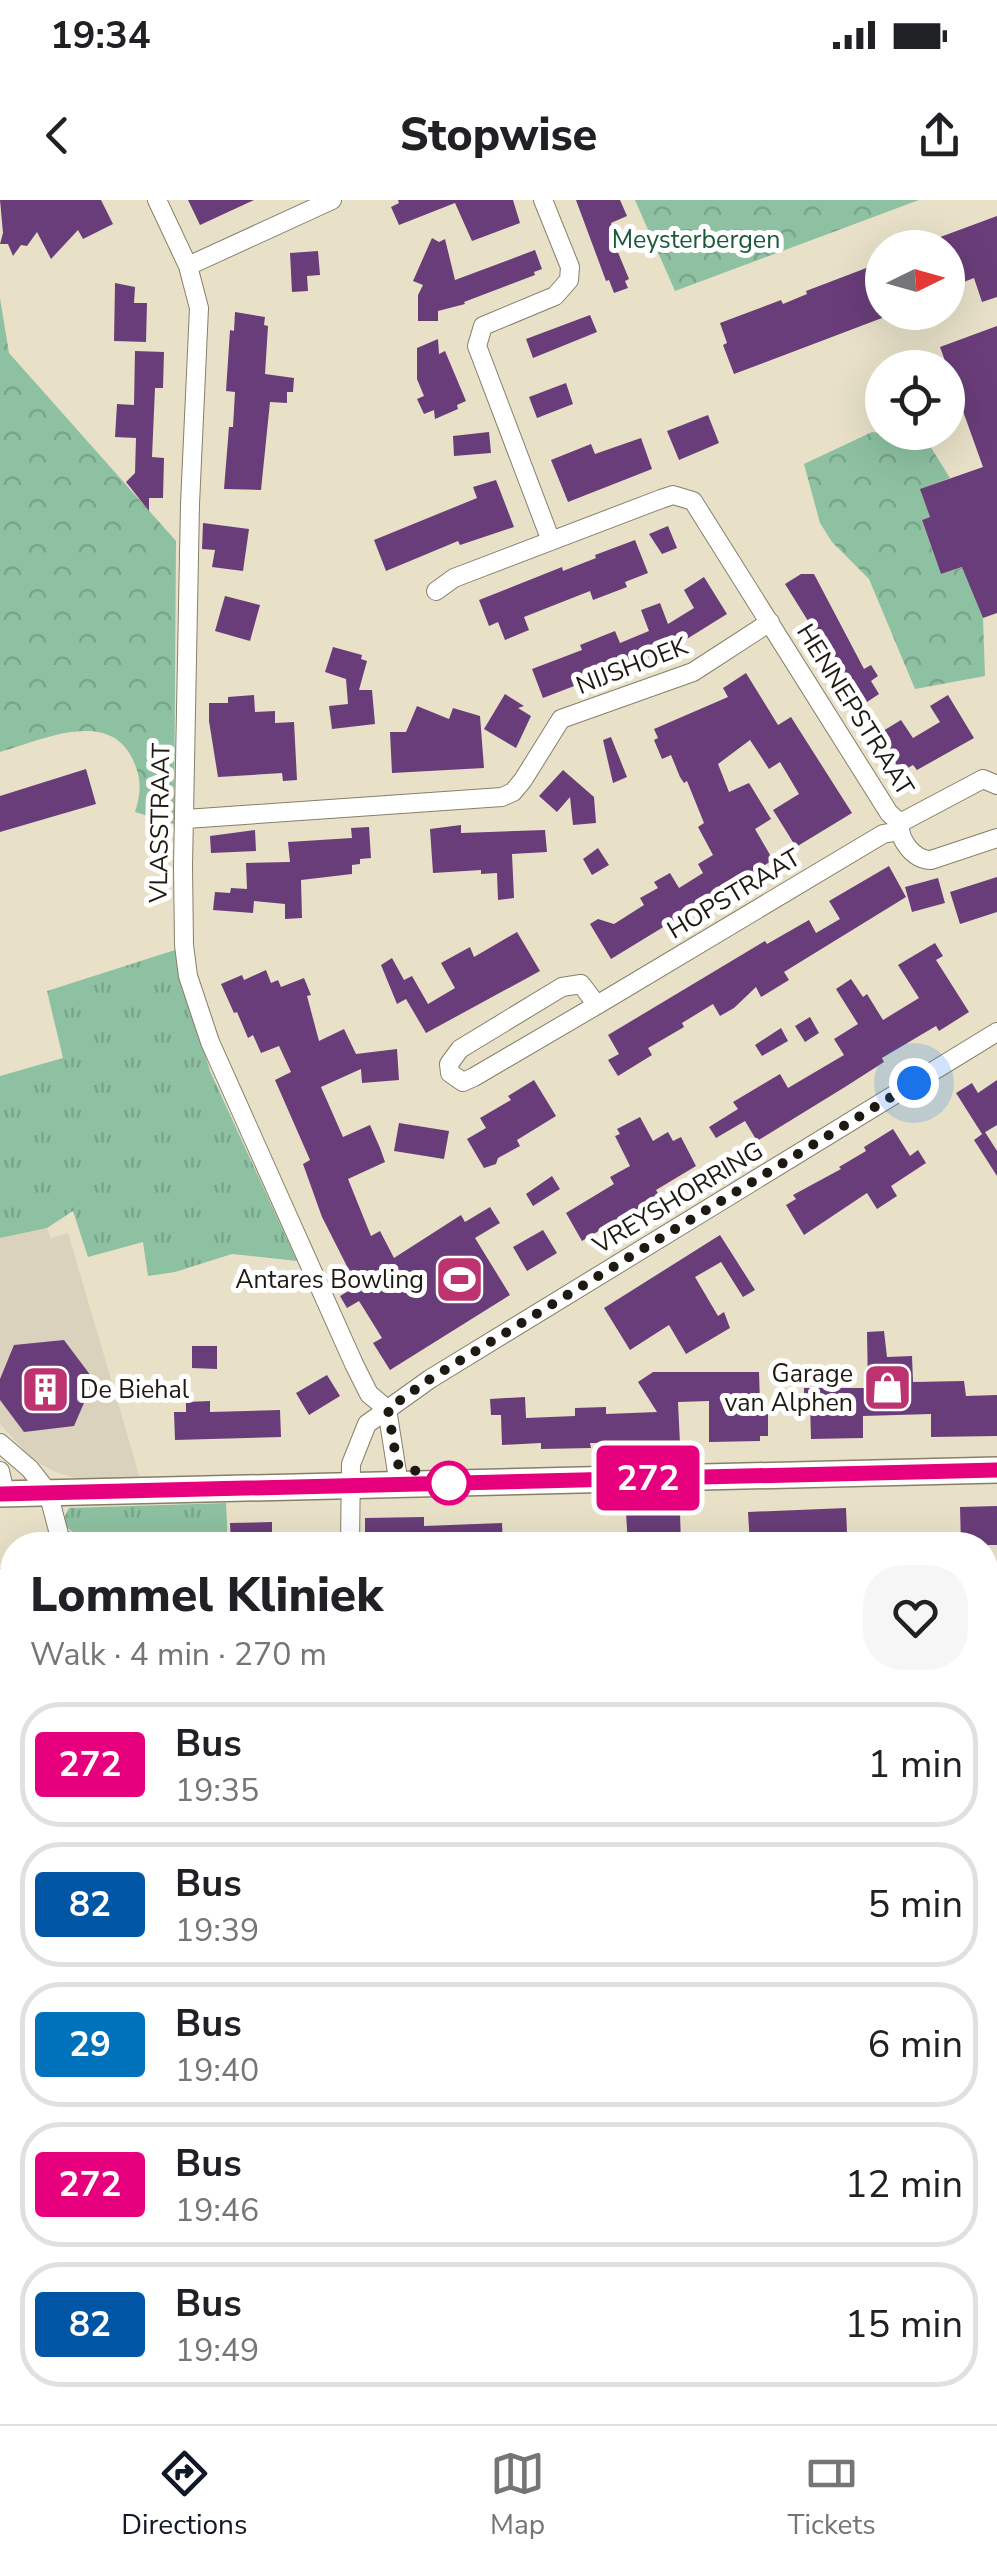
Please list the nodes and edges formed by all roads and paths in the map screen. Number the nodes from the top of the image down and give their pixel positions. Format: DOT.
graph roads {
  1 [pos="157,200"];
  2 [pos="332,200"];
  3 [pos="542,200"];
  4 [pos="188,266"];
  5 [pos="551,541"];
  6 [pos="436,591"];
  7 [pos="770,622"];
  8 [pos="997,785"];
  9 [pos="186,819"];
  10 [pos="900,827"];
  11 [pos="997,838"];
  12 [pos="597,1005"];
  13 [pos="997,1032"];
  14 [pos="388,1409"];
  15 [pos="0,1443"];
  16 [pos="997,1470"];
  17 [pos="400,1485"];
  18 [pos="2,1486"];
  19 [pos="349,1486"];
  20 [pos="48,1492"];
  21 [pos="60,1532"];
  22 [pos="350,1532"];
  1 -- 4 [label="street, VLASSTRAAT"];
  2 -- 4 [label="street"];
  3 -- 5 [label="street"];
  4 -- 9 [label="street, VLASSTRAAT"];
  5 -- 6 [label="street"];
  5 -- 7 [label="street"];
  7 -- 9 [label="street, NIJSHOEK"];
  7 -- 10 [label="street, HENNEPSTRAAT"];
  8 -- 10 [label="street, HENNEPSTRAAT"];
  9 -- 14 [label="street, VLASSTRAAT"];
  10 -- 11 [label="street, HENNEPSTRAAT"];
  10 -- 12 [label="street, HOPSTRAAT"];
  12 -- 12 [label="street, HOPSTRAAT"];
  13 -- 14 [label="street, VREYSHORRING"];
  14 -- 17 [label="street"];
  14 -- 19 [label="street, VREYSHORRING"];
  15 -- 20 [label="street"];
  16 -- 17 [label="main road"];
  17 -- 19 [label="main road"];
  18 -- 20 [label="main road"];
  19 -- 20 [label="main road"];
  19 -- 22 [label="street, VREYSHORRING"];
  20 -- 21 [label="street"];
}
